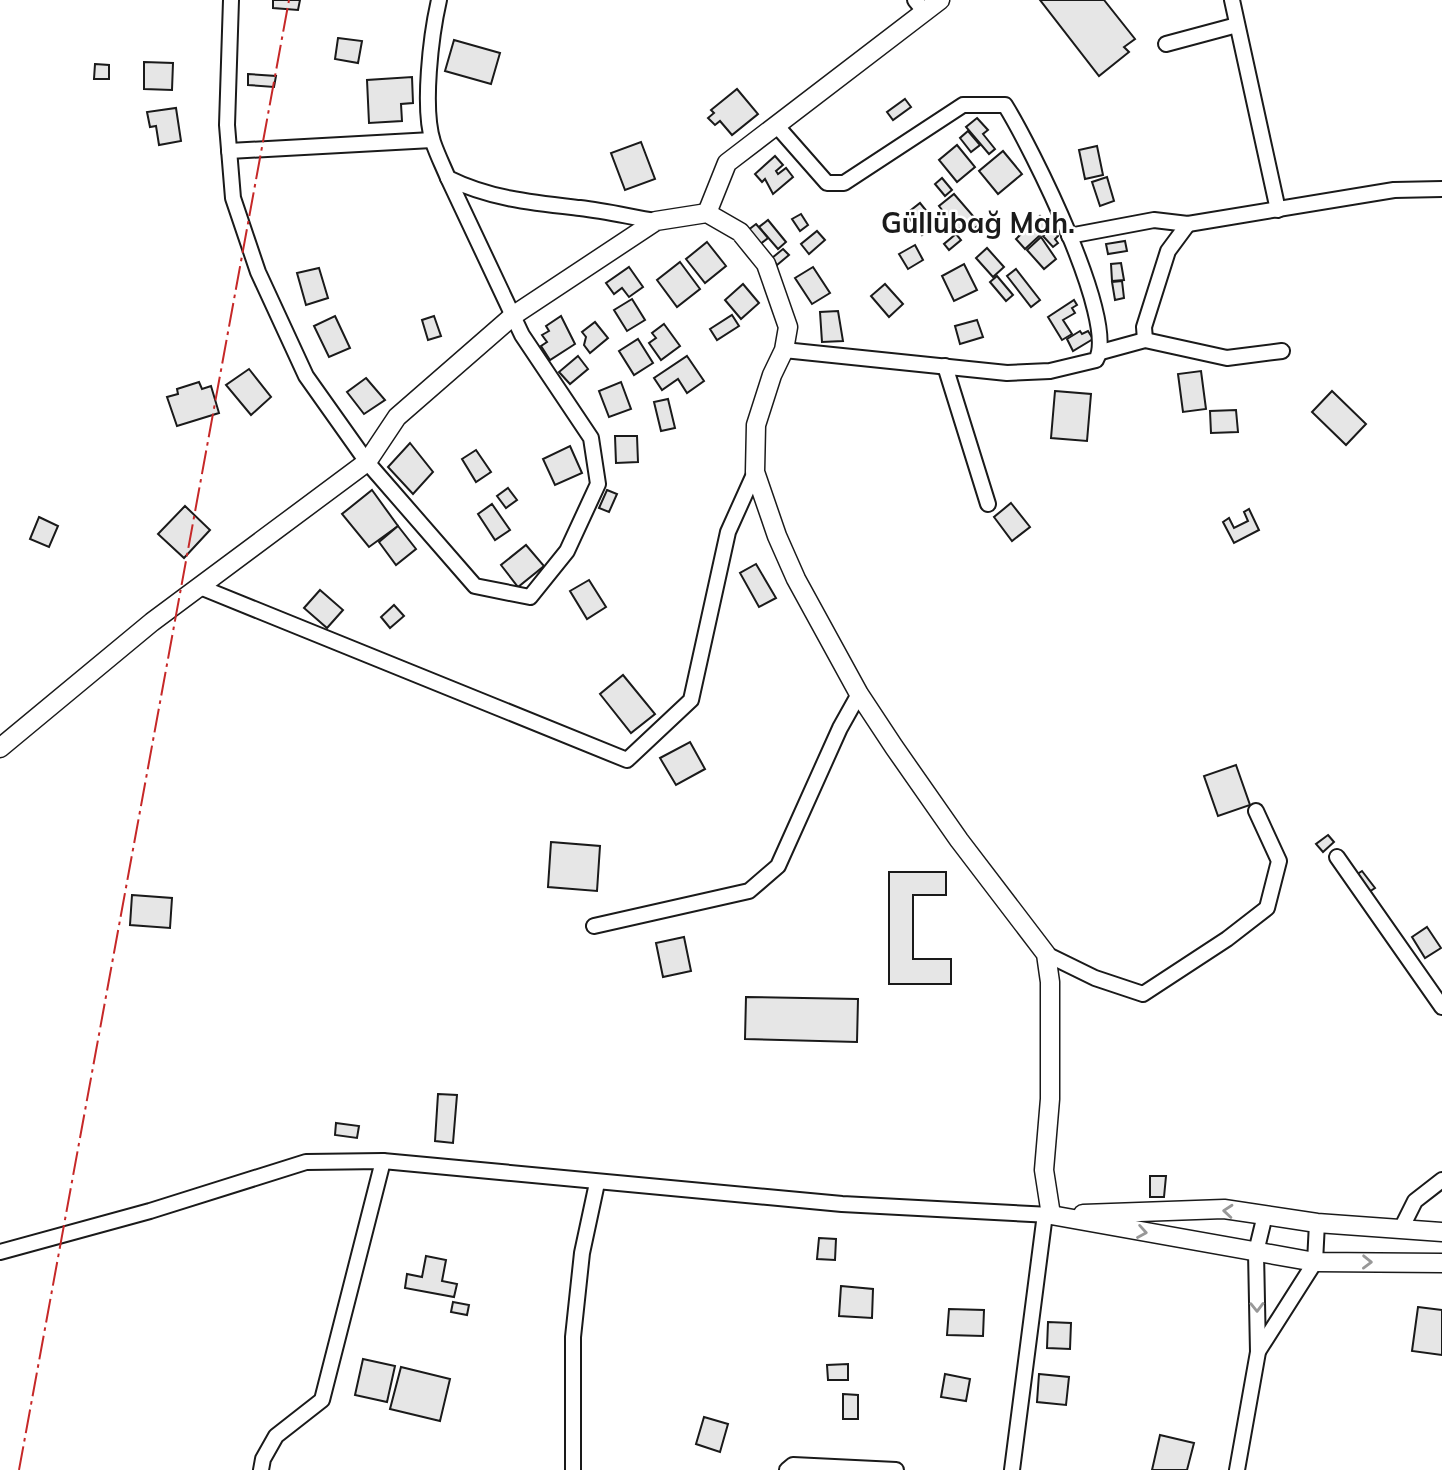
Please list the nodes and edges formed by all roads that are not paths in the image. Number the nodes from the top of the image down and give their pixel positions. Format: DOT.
graph roads {
  1 [pos="231,0"];
  2 [pos="439,0"];
  3 [pos="940,0"];
  4 [pos="1232,0"];
  5 [pos="919,6"];
  6 [pos="1237,25"];
  7 [pos="1166,44"];
  8 [pos="776,125"];
  9 [pos="432,140"];
  10 [pos="229,151"];
  11 [pos="448,178"];
  12 [pos="1442,190"];
  13 [pos="1278,210"];
  14 [pos="707,213"];
  15 [pos="656,221"];
  16 [pos="1188,223"];
  17 [pos="1069,236"];
  18 [pos="514,315"];
  19 [pos="1146,340"];
  20 [pos="784,350"];
  21 [pos="1282,351"];
  22 [pos="1101,352"];
  23 [pos="945,366"];
  24 [pos="367,462"];
  25 [pos="755,472"];
  26 [pos="988,504"];
  27 [pos="200,587"];
  28 [pos="859,694"];
  29 [pos="0,748"];
  30 [pos="1256,811"];
  31 [pos="1337,857"];
  32 [pos="594,926"];
  33 [pos="1046,954"];
  34 [pos="1442,1007"];
  35 [pos="383,1161"];
  36 [pos="1442,1180"];
  37 [pos="597,1182"];
  38 [pos="1048,1215"];
  39 [pos="1265,1215"];
  40 [pos="1317,1223"];
  41 [pos="1401,1229"];
  42 [pos="1442,1232"];
  43 [pos="0,1252"];
  44 [pos="1256,1252"];
  45 [pos="1315,1262"];
  46 [pos="1442,1263"];
  47 [pos="1258,1352"];
  48 [pos="261,1470"];
  49 [pos="573,1470"];
  50 [pos="787,1470"];
  51 [pos="896,1470"];
  52 [pos="1012,1470"];
  53 [pos="1237,1470"];
  1 -- 10 [label="street"];
  2 -- 9 [label="street"];
  3 -- 5 [label="street"];
  4 -- 6 [label="street"];
  5 -- 8 [label="street"];
  6 -- 7 [label="street"];
  6 -- 13 [label="street"];
  8 -- 14 [label="street"];
  8 -- 17 [label="street"];
  9 -- 10 [label="street"];
  9 -- 11 [label="street"];
  10 -- 24 [label="street"];
  11 -- 15 [label="street"];
  11 -- 18 [label="street"];
  12 -- 13 [label="street"];
  13 -- 16 [label="street"];
  14 -- 15 [label="street"];
  14 -- 20 [label="street"];
  15 -- 18 [label="street"];
  16 -- 17 [label="street"];
  16 -- 19 [label="street"];
  17 -- 22 [label="street"];
  18 -- 24 [label="street"];
  18 -- 24 [label="street"];
  19 -- 21 [label="street"];
  19 -- 22 [label="street"];
  20 -- 23 [label="street"];
  20 -- 25 [label="street"];
  22 -- 23 [label="street"];
  23 -- 26 [label="street"];
  24 -- 27 [label="street"];
  25 -- 27 [label="street"];
  25 -- 28 [label="street"];
  27 -- 29 [label="street"];
  28 -- 32 [label="street"];
  28 -- 33 [label="street"];
  30 -- 33 [label="street"];
  31 -- 34 [label="street"];
  33 -- 38 [label="street"];
  35 -- 37 [label="street"];
  35 -- 43 [label="street"];
  35 -- 48 [label="street"];
  36 -- 41 [label="street"];
  37 -- 38 [label="street"];
  37 -- 49 [label="street"];
  39 -- 38 [label="street, one-way"];
  38 -- 44 [label="street, one-way"];
  38 -- 52 [label="street"];
  39 -- 40 [label="street"];
  39 -- 44 [label="street"];
  40 -- 41 [label="street"];
  40 -- 45 [label="street"];
  41 -- 42 [label="street"];
  44 -- 45 [label="street"];
  44 -- 47 [label="street, one-way"];
  45 -- 46 [label="street, one-way"];
  45 -- 47 [label="street"];
  47 -- 53 [label="street"];
  50 -- 51 [label="street"];
}
